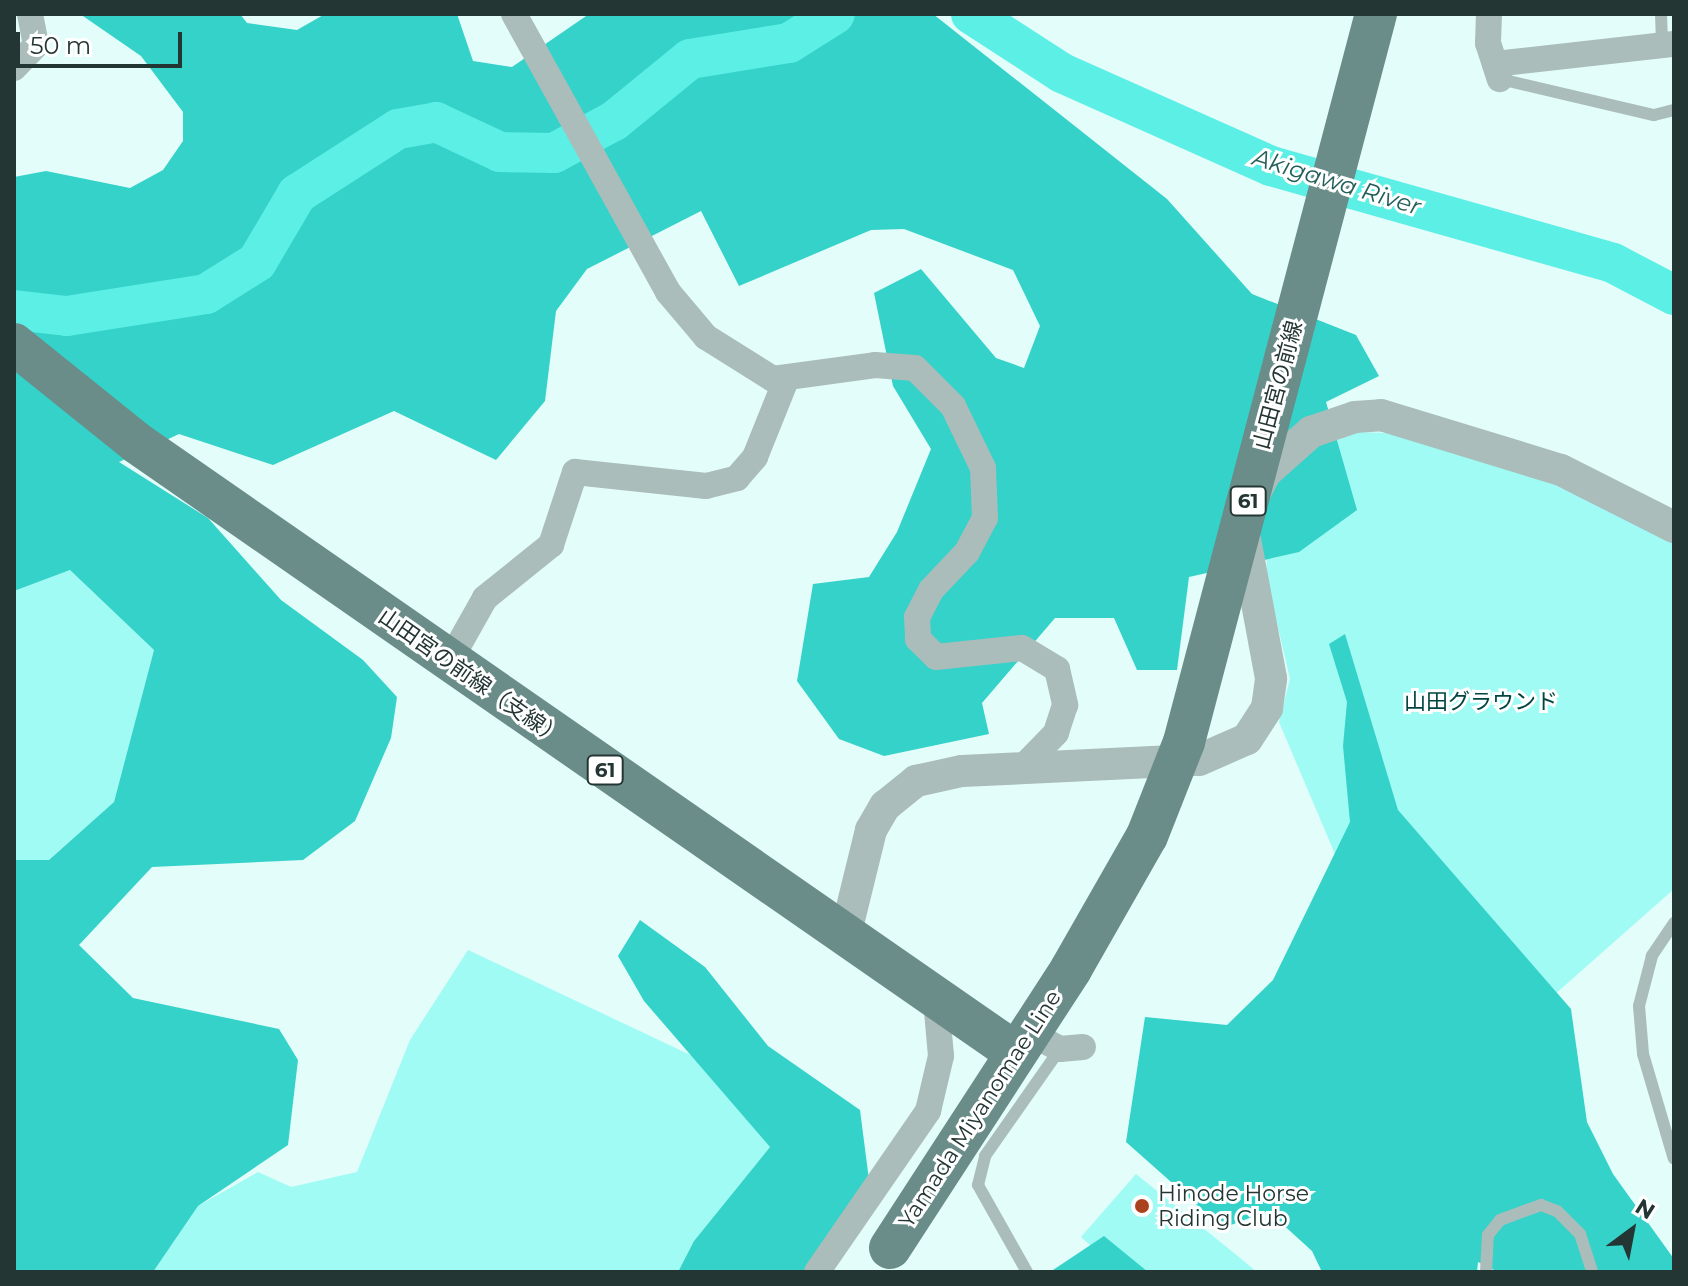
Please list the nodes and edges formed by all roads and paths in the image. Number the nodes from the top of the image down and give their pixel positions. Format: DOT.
graph roads {
  1 [pos="30,14"];
  2 [pos="514,14"];
  3 [pos="1376,14"];
  4 [pos="1489,14"];
  5 [pos="1661,14"];
  6 [pos="1668,45"];
  7 [pos="14,68"];
  8 [pos="1498,71"];
  9 [pos="1674,110"];
  10 [pos="14,344"];
  11 [pos="786,380"];
  12 [pos="1674,527"];
  13 [pos="449,662"];
  14 [pos="1022,768"];
  15 [pos="1674,923"];
  16 [pos="845,936"];
  17 [pos="1071,969"];
  18 [pos="936,1000"];
  19 [pos="1047,1046"];
  20 [pos="1674,1159"];
  21 [pos="890,1248"];
  22 [pos="817,1272"];
  23 [pos="1027,1272"];
  24 [pos="1486,1272"];
  25 [pos="1592,1272"];
  1 -- 7 [label="street"];
  2 -- 11 [label="street"];
  3 -- 17 [label="main road, 山田宮の前線 / 61, bridge"];
  4 -- 8 [label="street"];
  5 -- 6 [label="lane"];
  6 -- 8 [label="street"];
  8 -- 9 [label="lane"];
  10 -- 13 [label="main road, 山田宮の前線（支線） / 61"];
  11 -- 13 [label="street"];
  11 -- 14 [label="street"];
  12 -- 14 [label="street"];
  13 -- 16 [label="main road, 山田宮の前線（支線） / 61"];
  14 -- 16 [label="street"];
  15 -- 20 [label="lane"];
  16 -- 18 [label="main road, 山田宮の前線（支線） / 61"];
  17 -- 19 [label="main road, Yamada Miyanomae Line / 61"];
  18 -- 19 [label="main road, 山田宮の前線（支線） / 61"];
  18 -- 22 [label="street"];
  19 -- 21 [label="main road, Yamada Miyanomae Line / 61"];
  19 -- 23 [label="lane"];
  24 -- 25 [label="lane"];
}
